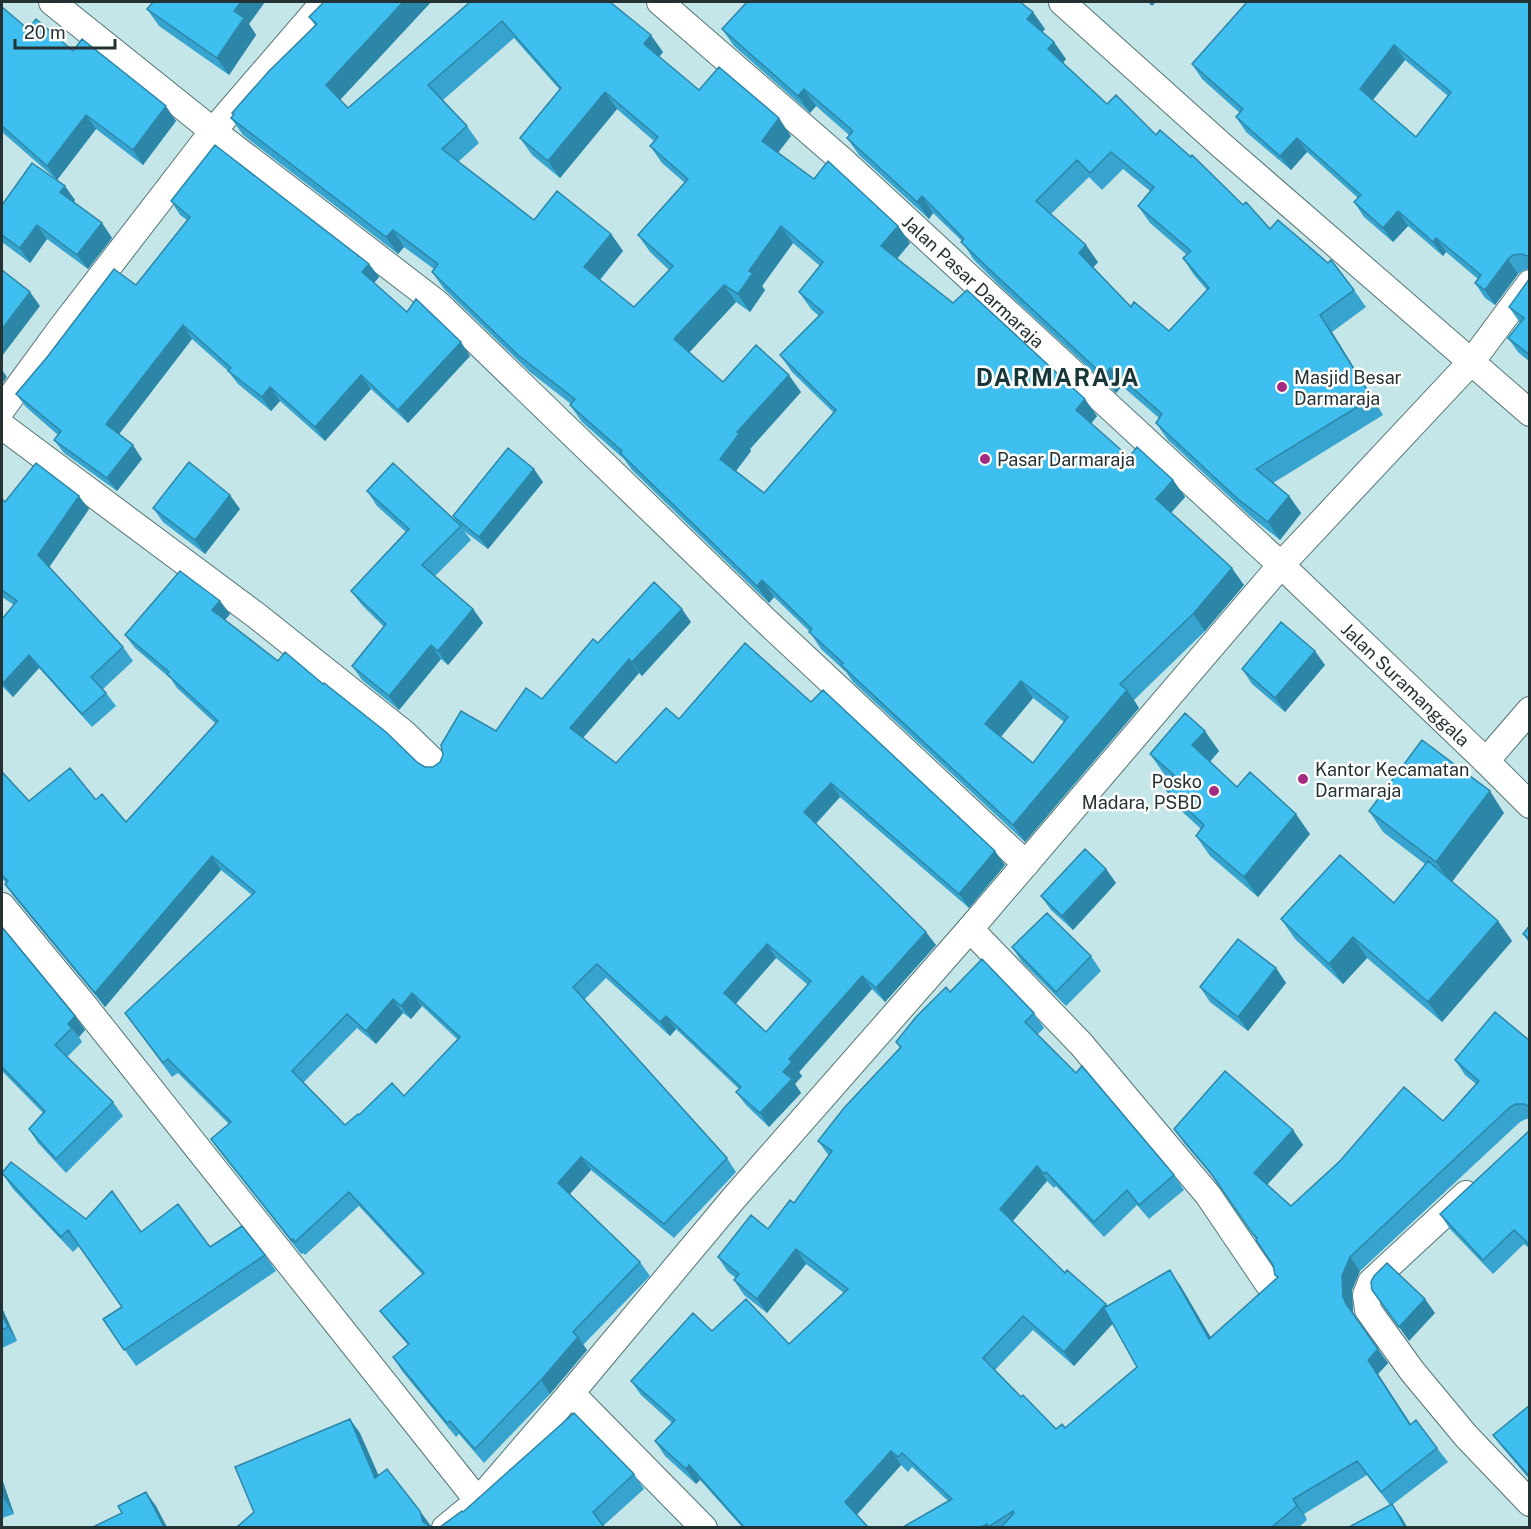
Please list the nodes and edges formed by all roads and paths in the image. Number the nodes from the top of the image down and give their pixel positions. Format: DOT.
graph roads {
  1 [pos="52,2"];
  2 [pos="324,2"];
  3 [pos="660,2"];
  4 [pos="1062,2"];
  5 [pos="213,131"];
  6 [pos="1530,283"];
  7 [pos="1472,361"];
  8 [pos="2,409"];
  9 [pos="1530,413"];
  10 [pos="2,426"];
  11 [pos="1281,565"];
  12 [pos="1530,710"];
  13 [pos="1486,760"];
  14 [pos="438,766"];
  15 [pos="1530,805"];
  16 [pos="1026,864"];
  17 [pos="2,906"];
  18 [pos="970,929"];
  19 [pos="1484,1177"];
  20 [pos="1270,1288"];
  21 [pos="571,1393"];
  22 [pos="478,1501"];
  23 [pos="1530,1503"];
  24 [pos="445,1527"];
  25 [pos="704,1527"];
  1 -- 5 [label="street"];
  2 -- 5 [label="street"];
  3 -- 11 [label="street, Jalan Pasar Darmaraja"];
  4 -- 7 [label="street"];
  5 -- 8 [label="street"];
  5 -- 16 [label="street"];
  6 -- 7 [label="street"];
  7 -- 9 [label="street"];
  7 -- 11 [label="street"];
  10 -- 14 [label="street"];
  11 -- 13 [label="street, Jalan Suramanggala"];
  11 -- 16 [label="street"];
  12 -- 13 [label="street"];
  13 -- 15 [label="street, Jalan Suramanggala"];
  16 -- 18 [label="street"];
  17 -- 22 [label="street"];
  18 -- 20 [label="street"];
  18 -- 21 [label="street"];
  19 -- 23 [label="street"];
  21 -- 22 [label="street"];
  21 -- 25 [label="street"];
  22 -- 24 [label="street"];
}
